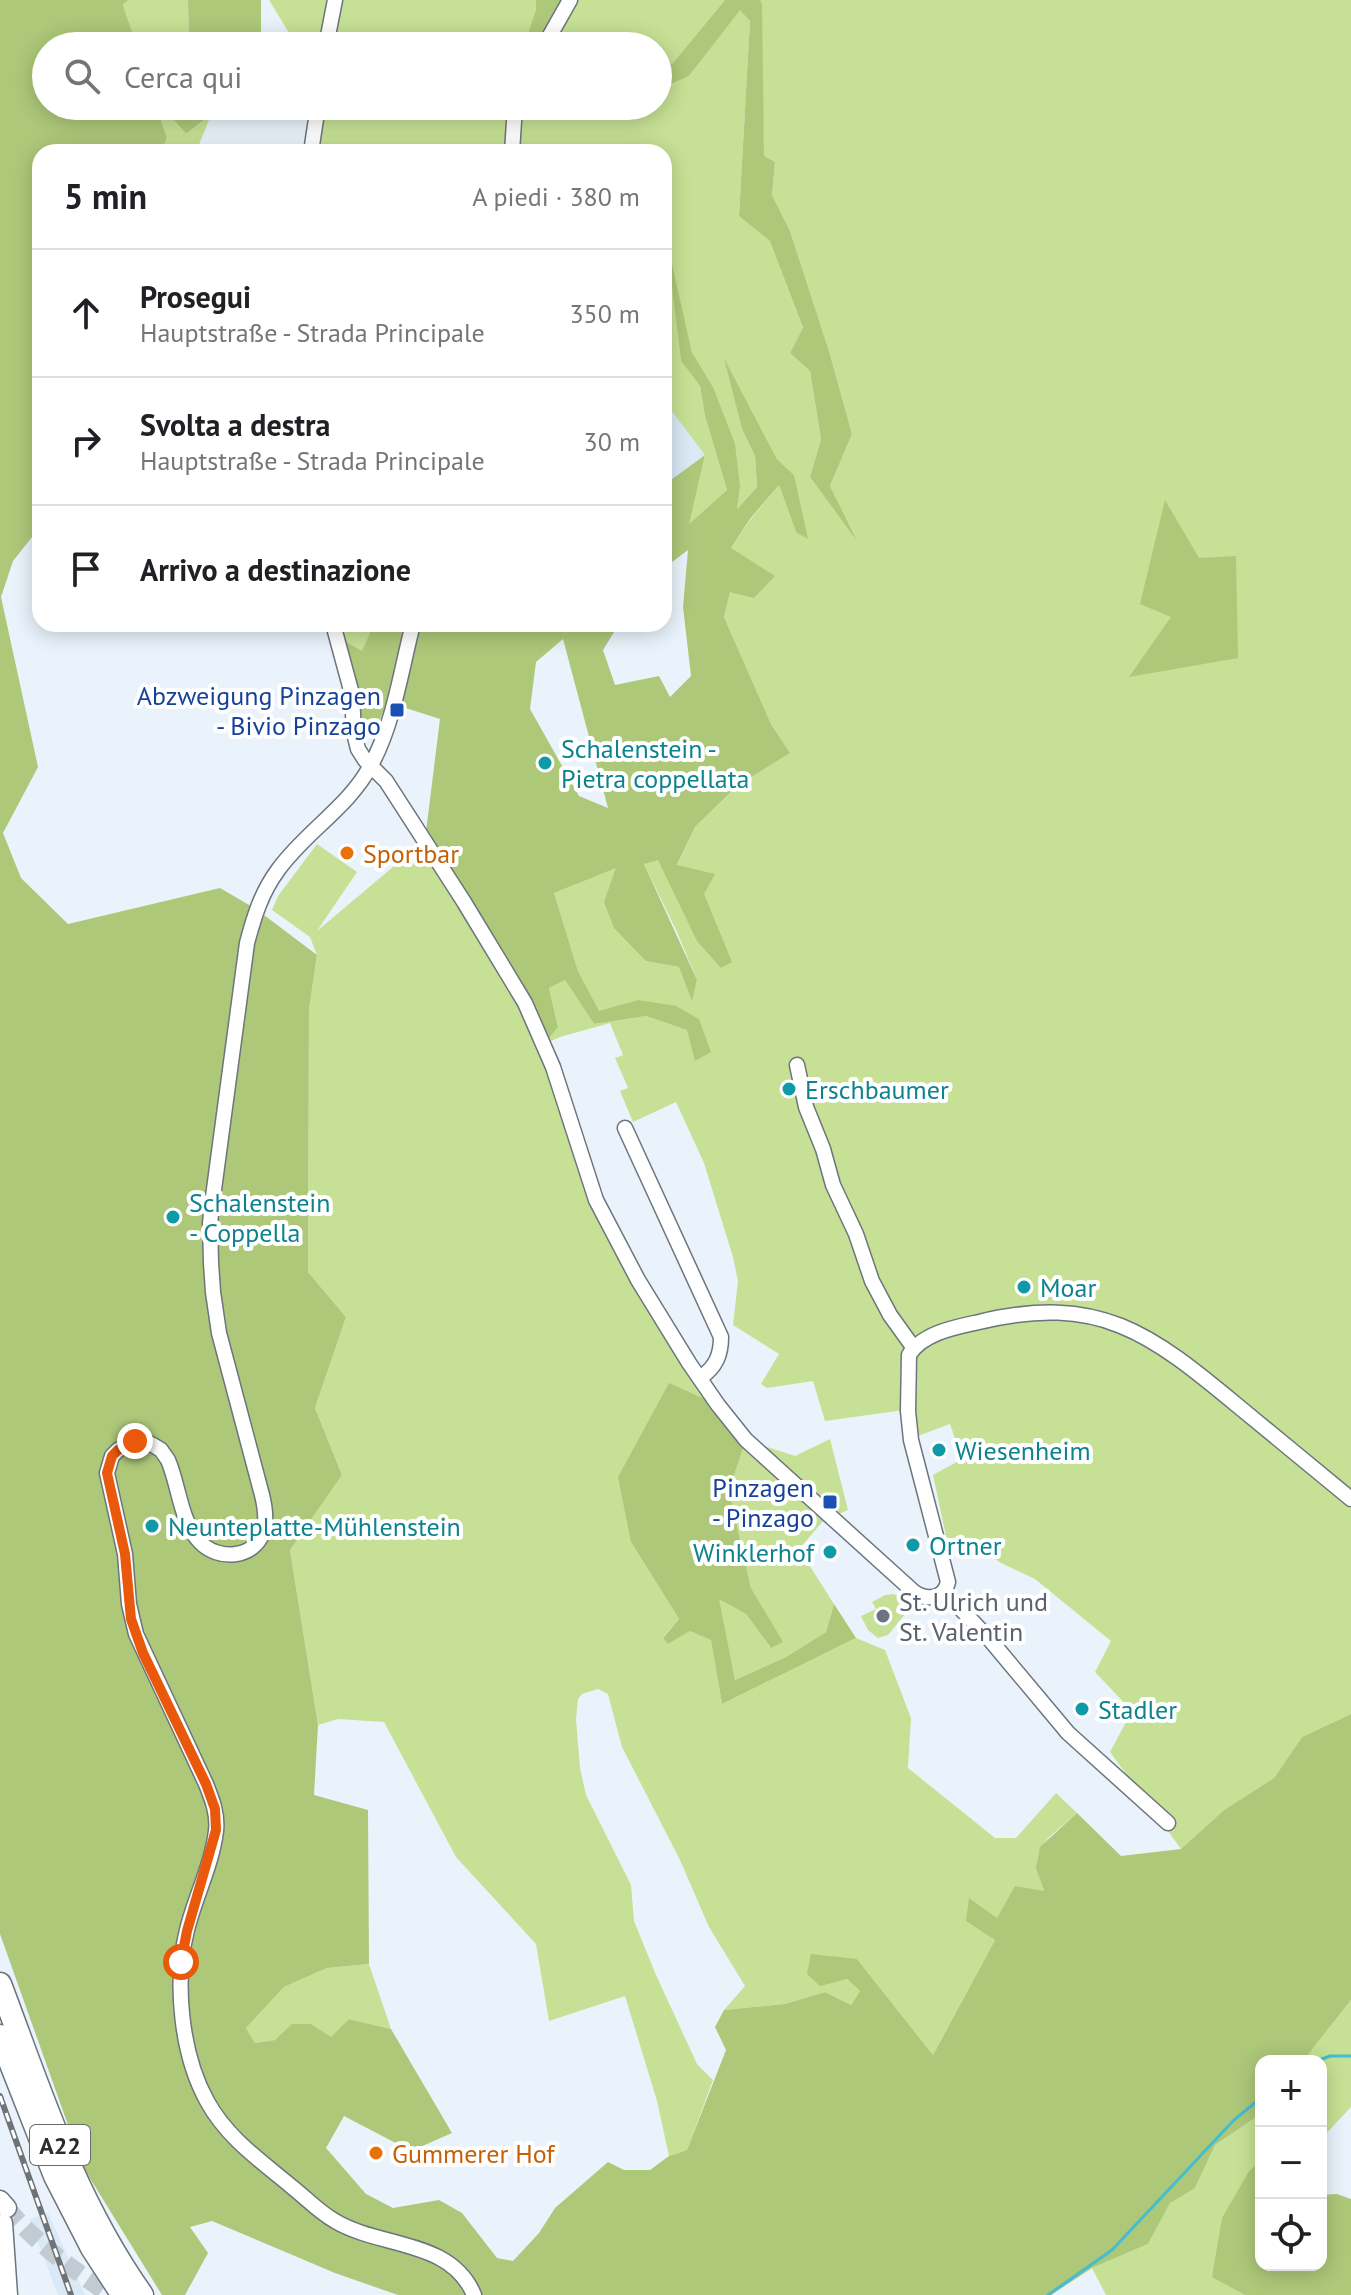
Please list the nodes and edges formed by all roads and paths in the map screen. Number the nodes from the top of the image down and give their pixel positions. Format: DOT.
graph roads {
  1 [pos="335,0"];
  2 [pos="570,0"];
  3 [pos="329,32"];
  4 [pos="552,32"];
  5 [pos="316,120"];
  6 [pos="514,120"];
  7 [pos="312,144"];
  8 [pos="513,144"];
  9 [pos="335,632"];
  10 [pos="411,632"];
  11 [pos="371,765"];
  12 [pos="797,1065"];
  13 [pos="625,1128"];
  14 [pos="913,1347"];
  15 [pos="700,1378"];
  16 [pos="1351,1499"];
  17 [pos="945,1592"];
  18 [pos="1168,1823"];
  19 [pos="0,1984"];
  20 [pos="0,2036"];
  21 [pos="3,2210"];
  22 [pos="8,2295"];
  23 [pos="123,2295"];
  24 [pos="142,2295"];
  25 [pos="474,2295"];
  1 -- 3 [label="street"];
  2 -- 4 [label="street"];
  5 -- 7 [label="street"];
  6 -- 8 [label="street"];
  9 -- 11 [label="street"];
  10 -- 11 [label="street"];
  11 -- 15 [label="street"];
  11 -- 25 [label="street"];
  12 -- 14 [label="street"];
  13 -- 15 [label="street"];
  14 -- 16 [label="street"];
  14 -- 17 [label="street"];
  15 -- 17 [label="street"];
  17 -- 18 [label="street"];
  19 -- 24 [label="highway, A22"];
  20 -- 23 [label="highway, A22"];
  21 -- 22 [label="main road"];
}
